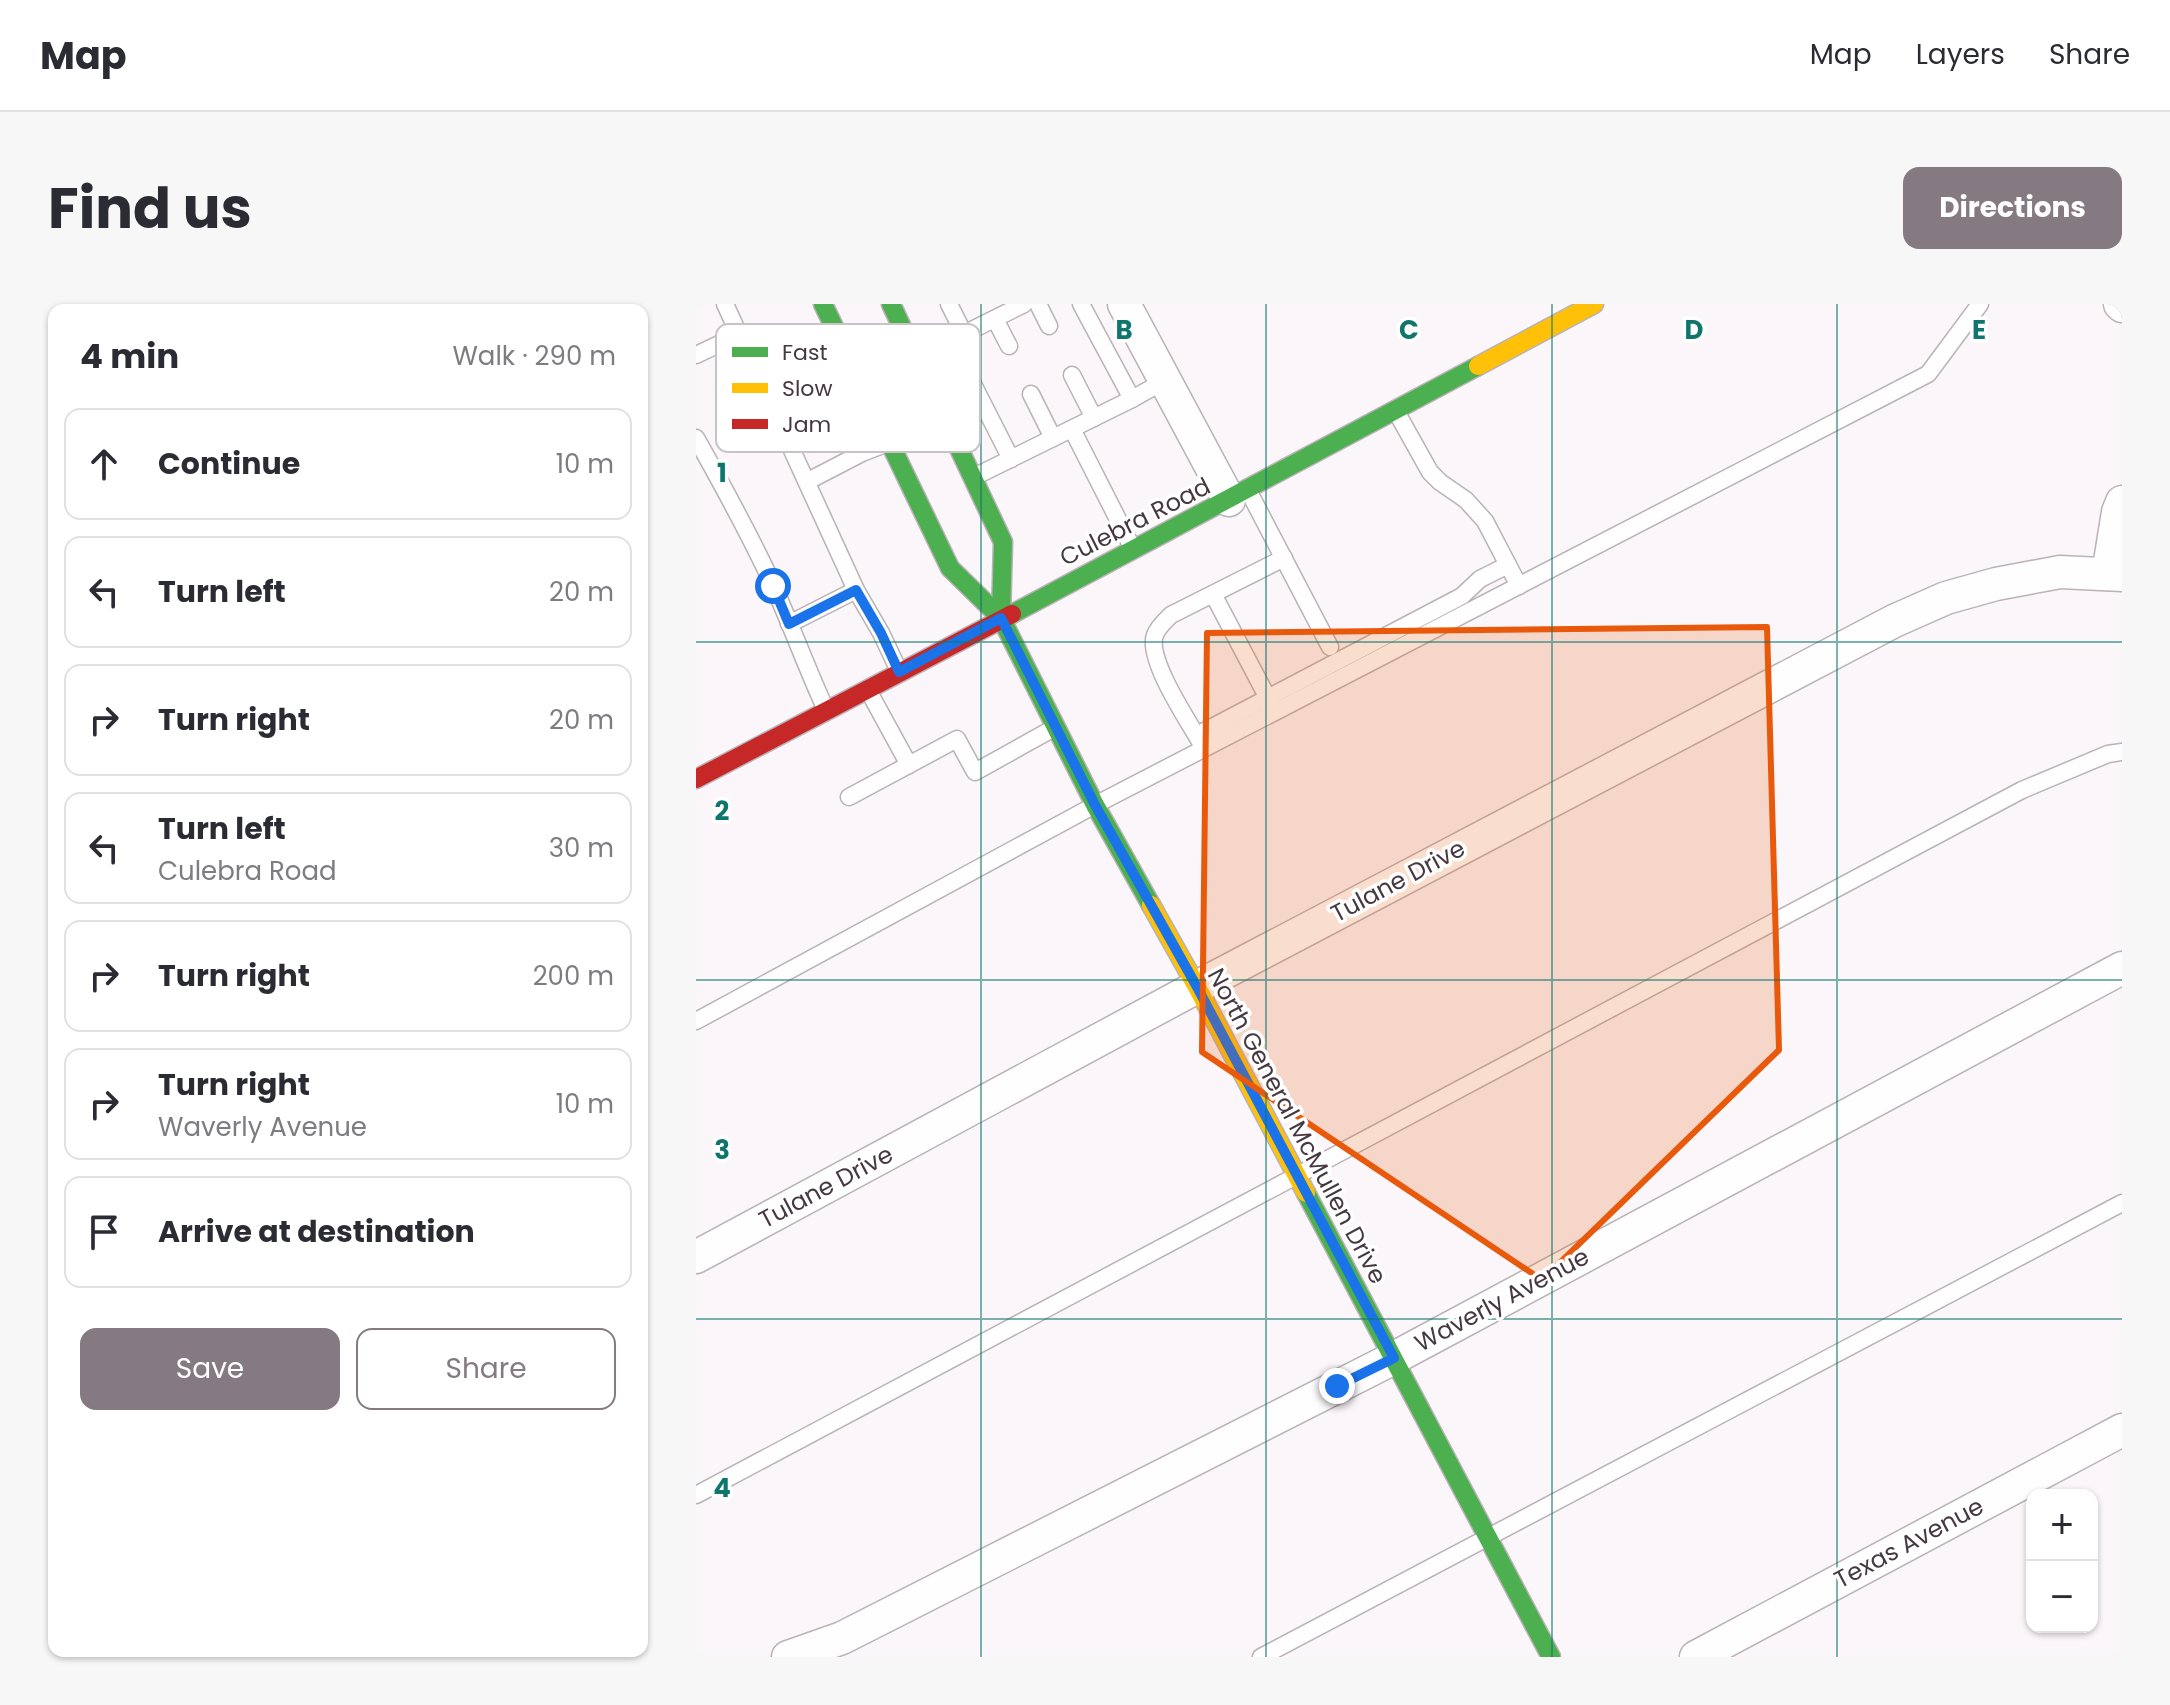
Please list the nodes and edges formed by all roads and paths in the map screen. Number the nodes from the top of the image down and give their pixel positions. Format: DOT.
graph roads {
  1 [pos="725,304"];
  2 [pos="823,304"];
  3 [pos="891,304"];
  4 [pos="949,304"];
  5 [pos="1024,304"];
  6 [pos="1038,304"];
  7 [pos="1081,304"];
  8 [pos="1124,304"];
  9 [pos="1594,304"];
  10 [pos="1980,304"];
  11 [pos="1549,315"];
  12 [pos="995,319"];
  13 [pos="733,324"];
  14 [pos="832,324"];
  15 [pos="900,324"];
  16 [pos="954,324"];
  17 [pos="980,326"];
  18 [pos="1049,326"];
  19 [pos="716,345"];
  20 [pos="1009,346"];
  21 [pos="696,355"];
  22 [pos="1072,375"];
  23 [pos="1166,380"];
  24 [pos="980,390"];
  25 [pos="1031,394"];
  26 [pos="1132,399"];
  27 [pos="1395,410"];
  28 [pos="1094,418"];
  29 [pos="1072,429"];
  30 [pos="696,438"];
  31 [pos="1053,438"];
  32 [pos="794,452"];
  33 [pos="864,452"];
  34 [pos="894,452"];
  35 [pos="961,452"];
  36 [pos="1011,459"];
  37 [pos="973,478"];
  38 [pos="808,481"];
  39 [pos="1238,494"];
  40 [pos="2122,502"];
  41 [pos="1134,549"];
  42 [pos="1284,558"];
  43 [pos="1508,565"];
  44 [pos="2115,574"];
  45 [pos="1519,586"];
  46 [pos="856,590"];
  47 [pos="1213,594"];
  48 [pos="1001,618"];
  49 [pos="789,624"];
  50 [pos="1330,647"];
  51 [pos="899,672"];
  52 [pos="868,690"];
  53 [pos="1272,705"];
  54 [pos="826,711"];
  55 [pos="1056,728"];
  56 [pos="1201,742"];
  57 [pos="2122,752"];
  58 [pos="909,765"];
  59 [pos="696,779"];
  60 [pos="849,797"];
  61 [pos="1095,805"];
  62 [pos="2122,968"];
  63 [pos="1197,987"];
  64 [pos="696,1021"];
  65 [pos="1296,1174"];
  66 [pos="2122,1203"];
  67 [pos="696,1257"];
  68 [pos="1394,1358"];
  69 [pos="2122,1430"];
  70 [pos="696,1495"];
  71 [pos="1489,1538"];
  72 [pos="788,1657"];
  73 [pos="1261,1657"];
  74 [pos="1551,1657"];
  75 [pos="1696,1657"];
  1 -- 13 [label="lane"];
  2 -- 14 [label="main road, North General McMullen Drive"];
  3 -- 15 [label="main road, North General McMullen Drive"];
  4 -- 16 [label="lane"];
  5 -- 12 [label="lane"];
  6 -- 18 [label="lane"];
  7 -- 26 [label="lane"];
  8 -- 23 [label="street"];
  9 -- 11 [label="main road, Culebra Road"];
  10 -- 45 [label="lane"];
  11 -- 27 [label="main road, Culebra Road"];
  12 -- 17 [label="lane"];
  12 -- 20 [label="lane"];
  19 -- 21 [label="lane"];
  22 -- 28 [label="lane"];
  23 -- 26 [label="lane"];
  23 -- 39 [label="street"];
  24 -- 36 [label="lane"];
  25 -- 31 [label="lane"];
  26 -- 28 [label="lane"];
  27 -- 39 [label="main road, Culebra Road"];
  27 -- 43 [label="lane"];
  28 -- 29 [label="lane"];
  29 -- 31 [label="lane"];
  29 -- 41 [label="lane"];
  30 -- 49 [label="lane"];
  31 -- 36 [label="lane"];
  32 -- 38 [label="lane"];
  33 -- 38 [label="lane"];
  34 -- 48 [label="main road, North General McMullen Drive"];
  35 -- 37 [label="main road, North General McMullen Drive"];
  36 -- 37 [label="lane"];
  37 -- 48 [label="main road, North General McMullen Drive"];
  38 -- 46 [label="lane"];
  39 -- 41 [label="main road, Culebra Road"];
  39 -- 42 [label="lane"];
  40 -- 44 [label="street"];
  41 -- 48 [label="main road, Culebra Road"];
  42 -- 47 [label="lane"];
  42 -- 50 [label="lane"];
  43 -- 45 [label="lane"];
  43 -- 53 [label="lane"];
  44 -- 63 [label="street, Tulane Drive"];
  45 -- 53 [label="lane"];
  46 -- 49 [label="lane"];
  46 -- 51 [label="lane"];
  47 -- 53 [label="lane"];
  47 -- 56 [label="lane"];
  48 -- 51 [label="main road, Culebra Road"];
  48 -- 55 [label="main road, North General McMullen Drive"];
  49 -- 54 [label="lane"];
  51 -- 52 [label="main road, Culebra Road"];
  52 -- 54 [label="main road, Culebra Road"];
  52 -- 58 [label="lane"];
  53 -- 56 [label="lane"];
  54 -- 59 [label="main road, Culebra Road"];
  55 -- 58 [label="lane"];
  55 -- 61 [label="main road, North General McMullen Drive"];
  56 -- 61 [label="lane"];
  57 -- 65 [label="lane"];
  58 -- 60 [label="lane"];
  61 -- 63 [label="main road, North General McMullen Drive"];
  61 -- 64 [label="lane"];
  62 -- 68 [label="street, Waverly Avenue"];
  63 -- 65 [label="main road, North General McMullen Drive"];
  63 -- 67 [label="street, Tulane Drive"];
  65 -- 68 [label="main road, North General McMullen Drive"];
  65 -- 70 [label="lane"];
  66 -- 71 [label="lane"];
  68 -- 71 [label="main road, North General McMullen Drive"];
  68 -- 72 [label="street, Waverly Avenue"];
  69 -- 75 [label="street, Texas Avenue"];
  71 -- 73 [label="lane"];
  71 -- 74 [label="main road, North General McMullen Drive"];
}
